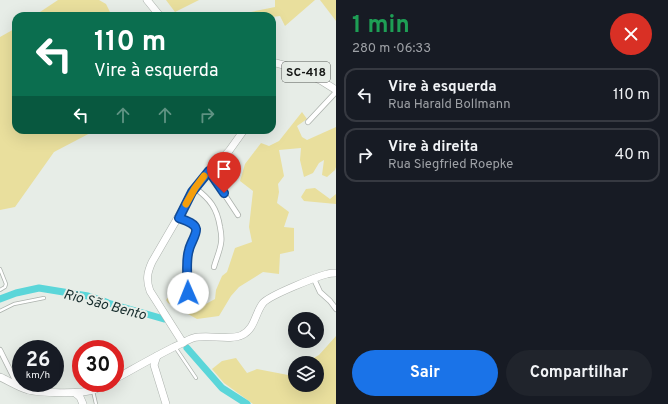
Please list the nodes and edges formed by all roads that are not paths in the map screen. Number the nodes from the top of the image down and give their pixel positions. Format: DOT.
graph roads {
  1 [pos="147,0"];
  2 [pos="157,12"];
  3 [pos="276,63"];
  4 [pos="336,91"];
  5 [pos="308,122"];
  6 [pos="241,134"];
  7 [pos="209,171"];
  8 [pos="195,188"];
  9 [pos="238,215"];
  10 [pos="179,218"];
  11 [pos="214,267"];
  12 [pos="0,269"];
  13 [pos="336,273"];
  14 [pos="314,279"];
  15 [pos="1,288"];
  16 [pos="188,293"];
  17 [pos="44,298"];
  18 [pos="336,309"];
  19 [pos="0,311"];
  20 [pos="183,343"];
  21 [pos="175,347"];
  22 [pos="0,350"];
  23 [pos="157,356"];
  24 [pos="147,362"];
  25 [pos="154,365"];
  26 [pos="12,374"];
  27 [pos="124,374"];
  28 [pos="0,377"];
  29 [pos="196,378"];
  30 [pos="12,383"];
  31 [pos="36,392"];
  32 [pos="83,392"];
  33 [pos="88,392"];
  34 [pos="90,392"];
  35 [pos="76,393"];
  36 [pos="82,402"];
  37 [pos="96,404"];
  38 [pos="166,404"];
  1 -- 2 [label="street"];
  3 -- 4 [label="street, SC-418"];
  4 -- 5 [label="street"];
  6 -- 7 [label="street"];
  7 -- 8 [label="street"];
  7 -- 9 [label="street"];
  8 -- 10 [label="street"];
  8 -- 11 [label="street"];
  10 -- 16 [label="street"];
  10 -- 20 [label="street"];
  12 -- 15 [label="lane"];
  13 -- 14 [label="street"];
  14 -- 18 [label="street"];
  14 -- 20 [label="street"];
  17 -- 19 [label="lane"];
  20 -- 21 [label="street"];
  21 -- 23 [label="street"];
  21 -- 29 [label="lane"];
  22 -- 26 [label="street"];
  23 -- 24 [label="street"];
  23 -- 25 [label="street"];
  24 -- 25 [label="street"];
  24 -- 27 [label="street"];
  25 -- 38 [label="street"];
  28 -- 30 [label="street"];
  31 -- 35 [label="street"];
  32 -- 35 [label="street"];
  33 -- 36 [label="street"];
  34 -- 37 [label="lane"];
  35 -- 36 [label="street"];
}
